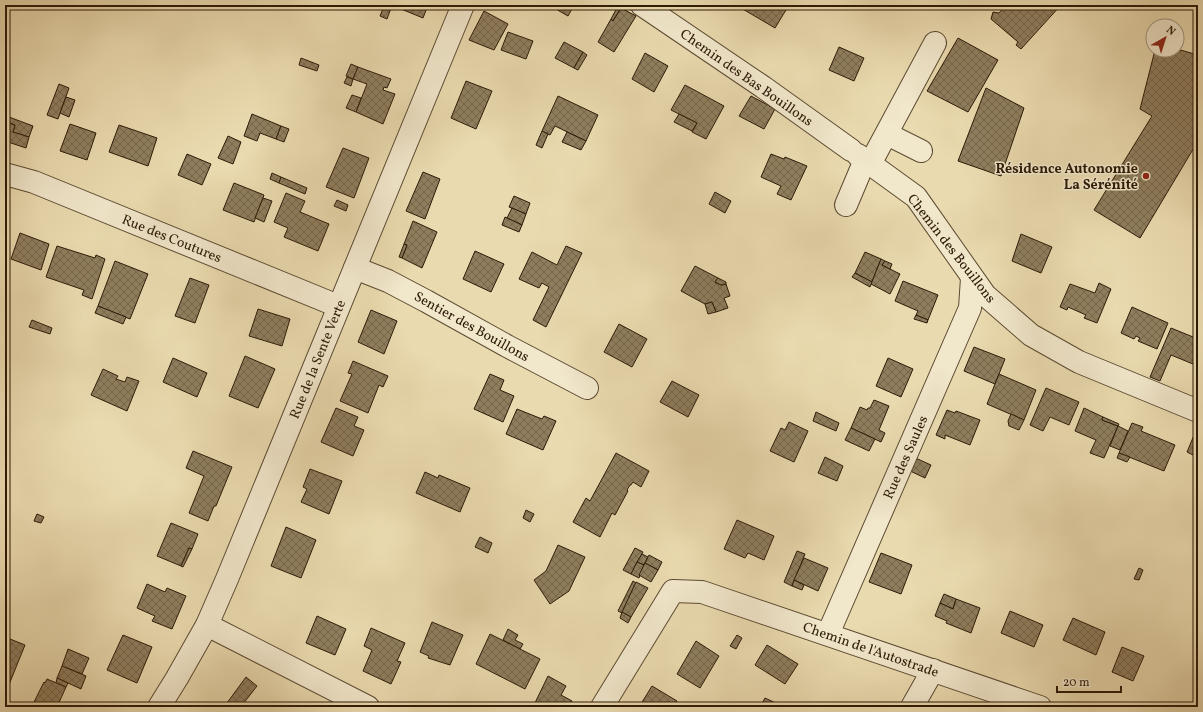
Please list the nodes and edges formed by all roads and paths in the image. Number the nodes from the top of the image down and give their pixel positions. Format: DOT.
graph roads {
  1 [pos="463,5"];
  2 [pos="642,5"];
  3 [pos="935,43"];
  4 [pos="887,134"];
  5 [pos="920,151"];
  6 [pos="861,157"];
  7 [pos="5,174"];
  8 [pos="846,205"];
  9 [pos="355,268"];
  10 [pos="972,278"];
  11 [pos="338,306"];
  12 [pos="587,388"];
  13 [pos="1198,411"];
  14 [pos="207,625"];
  15 [pos="828,634"];
  16 [pos="933,670"];
  17 [pos="159,707"];
  18 [pos="368,707"];
  19 [pos="602,707"];
  20 [pos="912,707"];
  21 [pos="1040,707"];
  1 -- 9 [label="street, Rue de la Sente Verte"];
  2 -- 6 [label="street, Chemin des Bas Bouillons"];
  3 -- 4 [label="street"];
  4 -- 5 [label="street"];
  4 -- 6 [label="street"];
  6 -- 8 [label="street"];
  6 -- 10 [label="street, Chemin des Bouillons"];
  7 -- 11 [label="street, Rue des Coutures"];
  9 -- 11 [label="street, Rue de la Sente Verte"];
  9 -- 12 [label="street, Sentier des Bouillons"];
  10 -- 13 [label="street, Chemin des Bouillons"];
  10 -- 15 [label="street, Rue des Saules"];
  11 -- 14 [label="street, Rue de la Sente Verte"];
  14 -- 17 [label="street, Rue de la Sente Verte"];
  14 -- 18 [label="street"];
  15 -- 16 [label="street, Chemin de l'Autostrade"];
  15 -- 19 [label="street, Chemin de l'Autostrade"];
  16 -- 20 [label="street"];
  16 -- 21 [label="street, Chemin de l'Autostrade"];
}
